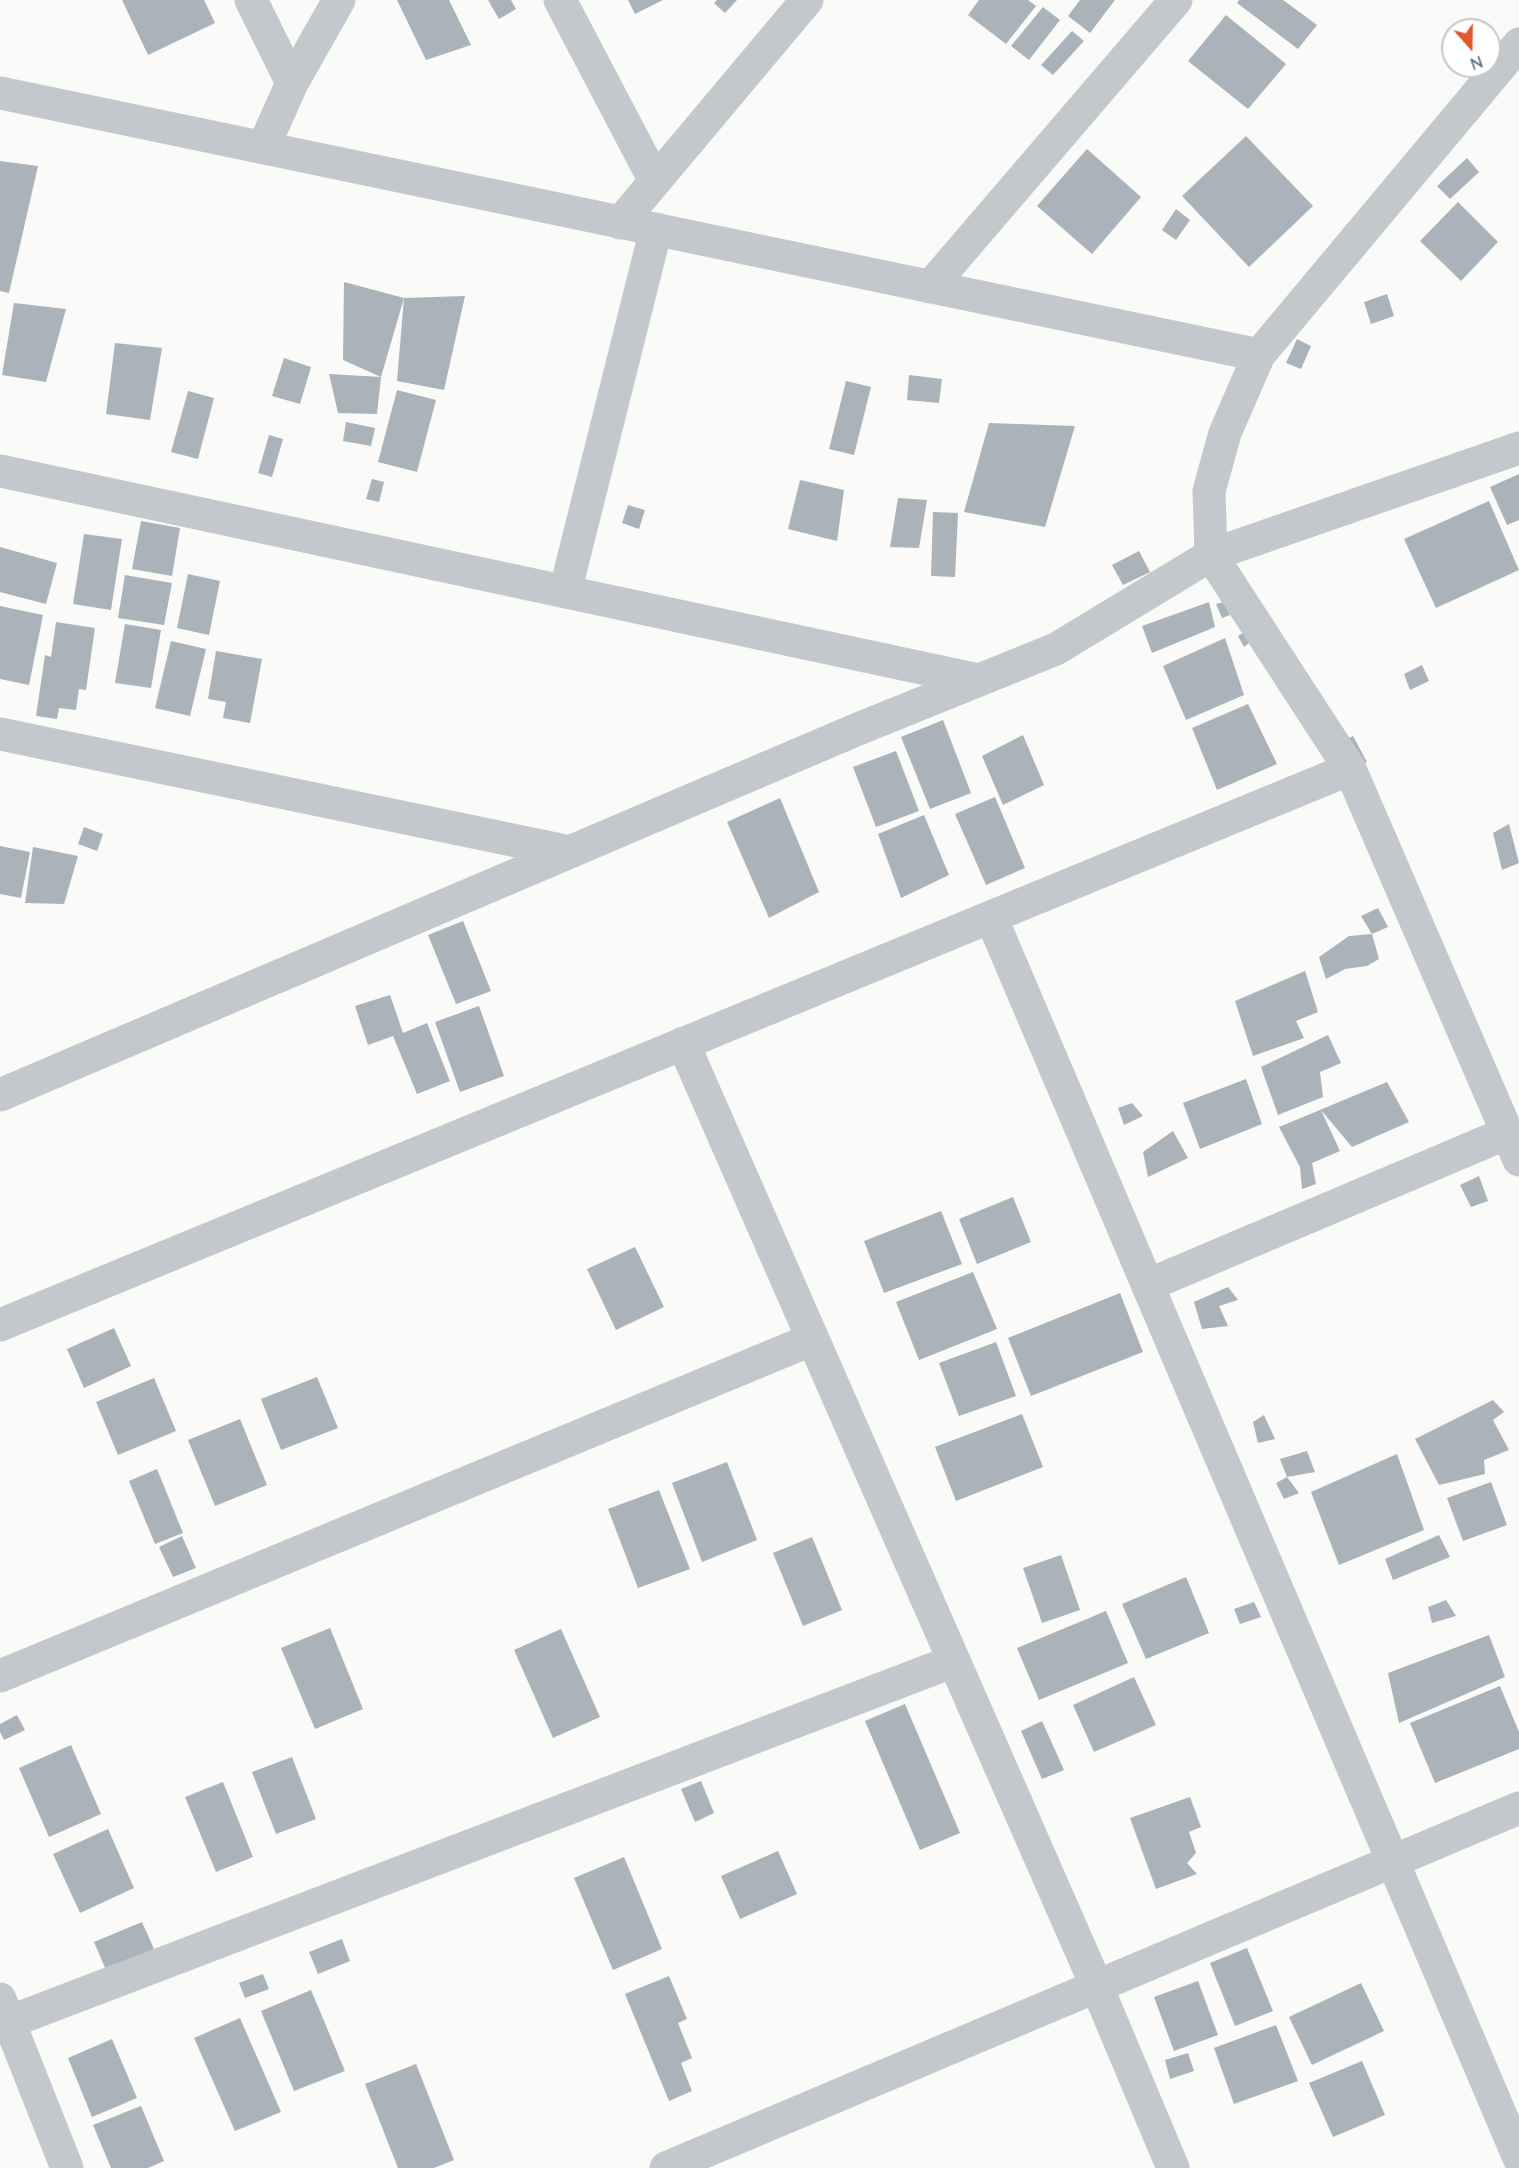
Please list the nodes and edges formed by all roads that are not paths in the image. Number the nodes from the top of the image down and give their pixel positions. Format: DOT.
graph roads {
  1 [pos="251,0"];
  2 [pos="339,0"];
  3 [pos="560,0"];
  4 [pos="807,0"];
  5 [pos="1176,0"];
  6 [pos="1519,44"];
  7 [pos="292,83"];
  8 [pos="0,93"];
  9 [pos="263,148"];
  10 [pos="655,181"];
  11 [pos="620,223"];
  12 [pos="656,229"];
  13 [pos="930,287"];
  14 [pos="1259,355"];
  15 [pos="1519,448"];
  16 [pos="0,471"];
  17 [pos="1211,555"];
  18 [pos="565,592"];
  19 [pos="978,680"];
  20 [pos="0,734"];
  21 [pos="1350,769"];
  22 [pos="570,852"];
  23 [pos="991,917"];
  24 [pos="683,1044"];
  25 [pos="0,1095"];
  26 [pos="1513,1147"];
  27 [pos="1148,1286"];
  28 [pos="0,1325"];
  29 [pos="813,1339"];
  30 [pos="954,1661"];
  31 [pos="0,1676"];
  32 [pos="1519,1808"];
  33 [pos="1393,1862"];
  34 [pos="1097,1987"];
  35 [pos="5,2010"];
  36 [pos="1519,2158"];
  37 [pos="67,2168"];
  38 [pos="666,2168"];
  39 [pos="1173,2168"];
  1 -- 7 [label="street"];
  2 -- 7 [label="street"];
  3 -- 10 [label="street"];
  4 -- 10 [label="street"];
  5 -- 13 [label="street"];
  6 -- 14 [label="street"];
  7 -- 9 [label="street"];
  8 -- 9 [label="street"];
  9 -- 11 [label="street"];
  10 -- 11 [label="street"];
  11 -- 12 [label="street"];
  12 -- 13 [label="street"];
  12 -- 18 [label="street"];
  13 -- 14 [label="street"];
  14 -- 17 [label="street"];
  15 -- 17 [label="street"];
  16 -- 18 [label="street"];
  17 -- 19 [label="street"];
  17 -- 21 [label="street"];
  18 -- 19 [label="street"];
  19 -- 22 [label="street"];
  20 -- 22 [label="street"];
  21 -- 23 [label="street"];
  21 -- 26 [label="street"];
  22 -- 25 [label="street"];
  23 -- 24 [label="street"];
  23 -- 27 [label="street"];
  24 -- 28 [label="street"];
  24 -- 29 [label="street"];
  26 -- 27 [label="street"];
  27 -- 33 [label="street"];
  29 -- 30 [label="street"];
  29 -- 31 [label="street"];
  30 -- 34 [label="street"];
  30 -- 35 [label="street"];
  32 -- 33 [label="street"];
  33 -- 34 [label="street"];
  33 -- 36 [label="street"];
  34 -- 38 [label="street"];
  34 -- 39 [label="street"];
  35 -- 37 [label="street"];
}
